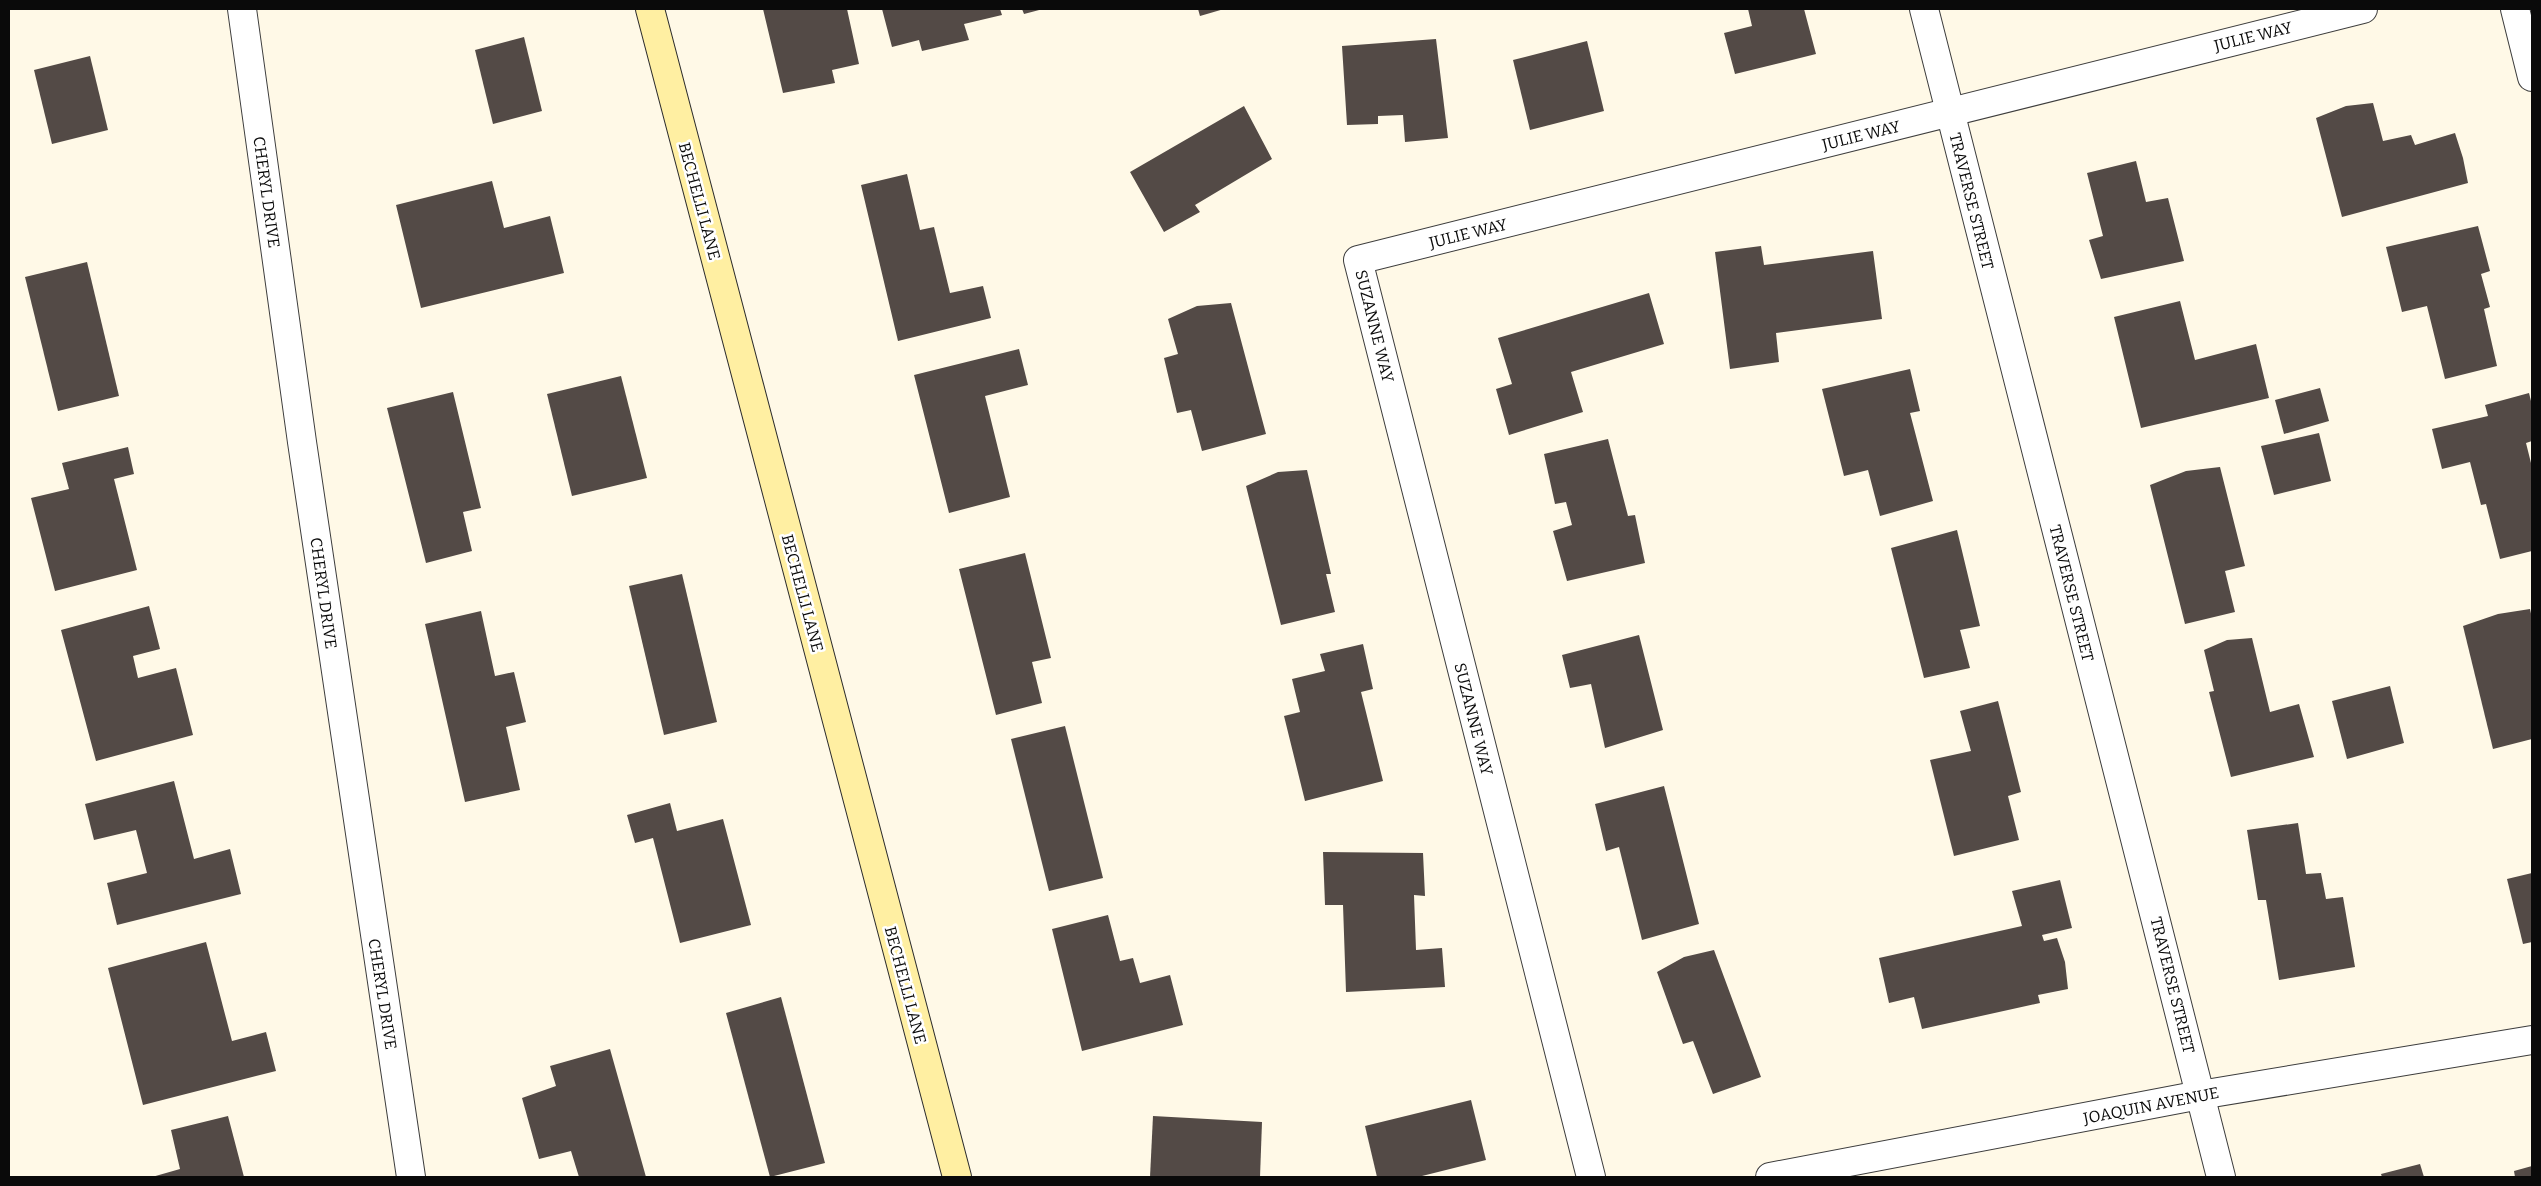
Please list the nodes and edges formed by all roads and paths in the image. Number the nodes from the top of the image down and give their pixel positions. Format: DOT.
graph roads {
  1 [pos="242,9"];
  2 [pos="650,9"];
  3 [pos="1924,9"];
  4 [pos="2363,9"];
  5 [pos="2515,9"];
  6 [pos="2532,78"];
  7 [pos="1950,113"];
  8 [pos="1358,260"];
  9 [pos="2532,1040"];
  10 [pos="2200,1095"];
  11 [pos="411,1177"];
  12 [pos="957,1177"];
  13 [pos="1591,1177"];
  14 [pos="1770,1177"];
  15 [pos="2221,1177"];
  1 -- 11 [label="street, CHERYL DRIVE"];
  2 -- 12 [label="main road, BECHELLI LANE"];
  3 -- 7 [label="street, TRAVERSE STREET"];
  4 -- 7 [label="street, JULIE WAY"];
  5 -- 6 [label="street"];
  7 -- 8 [label="street, JULIE WAY"];
  7 -- 10 [label="street, TRAVERSE STREET"];
  8 -- 13 [label="street, SUZANNE WAY"];
  9 -- 10 [label="street, JOAQUIN AVENUE"];
  10 -- 14 [label="street, JOAQUIN AVENUE"];
  10 -- 15 [label="street, TRAVERSE STREET"];
}
